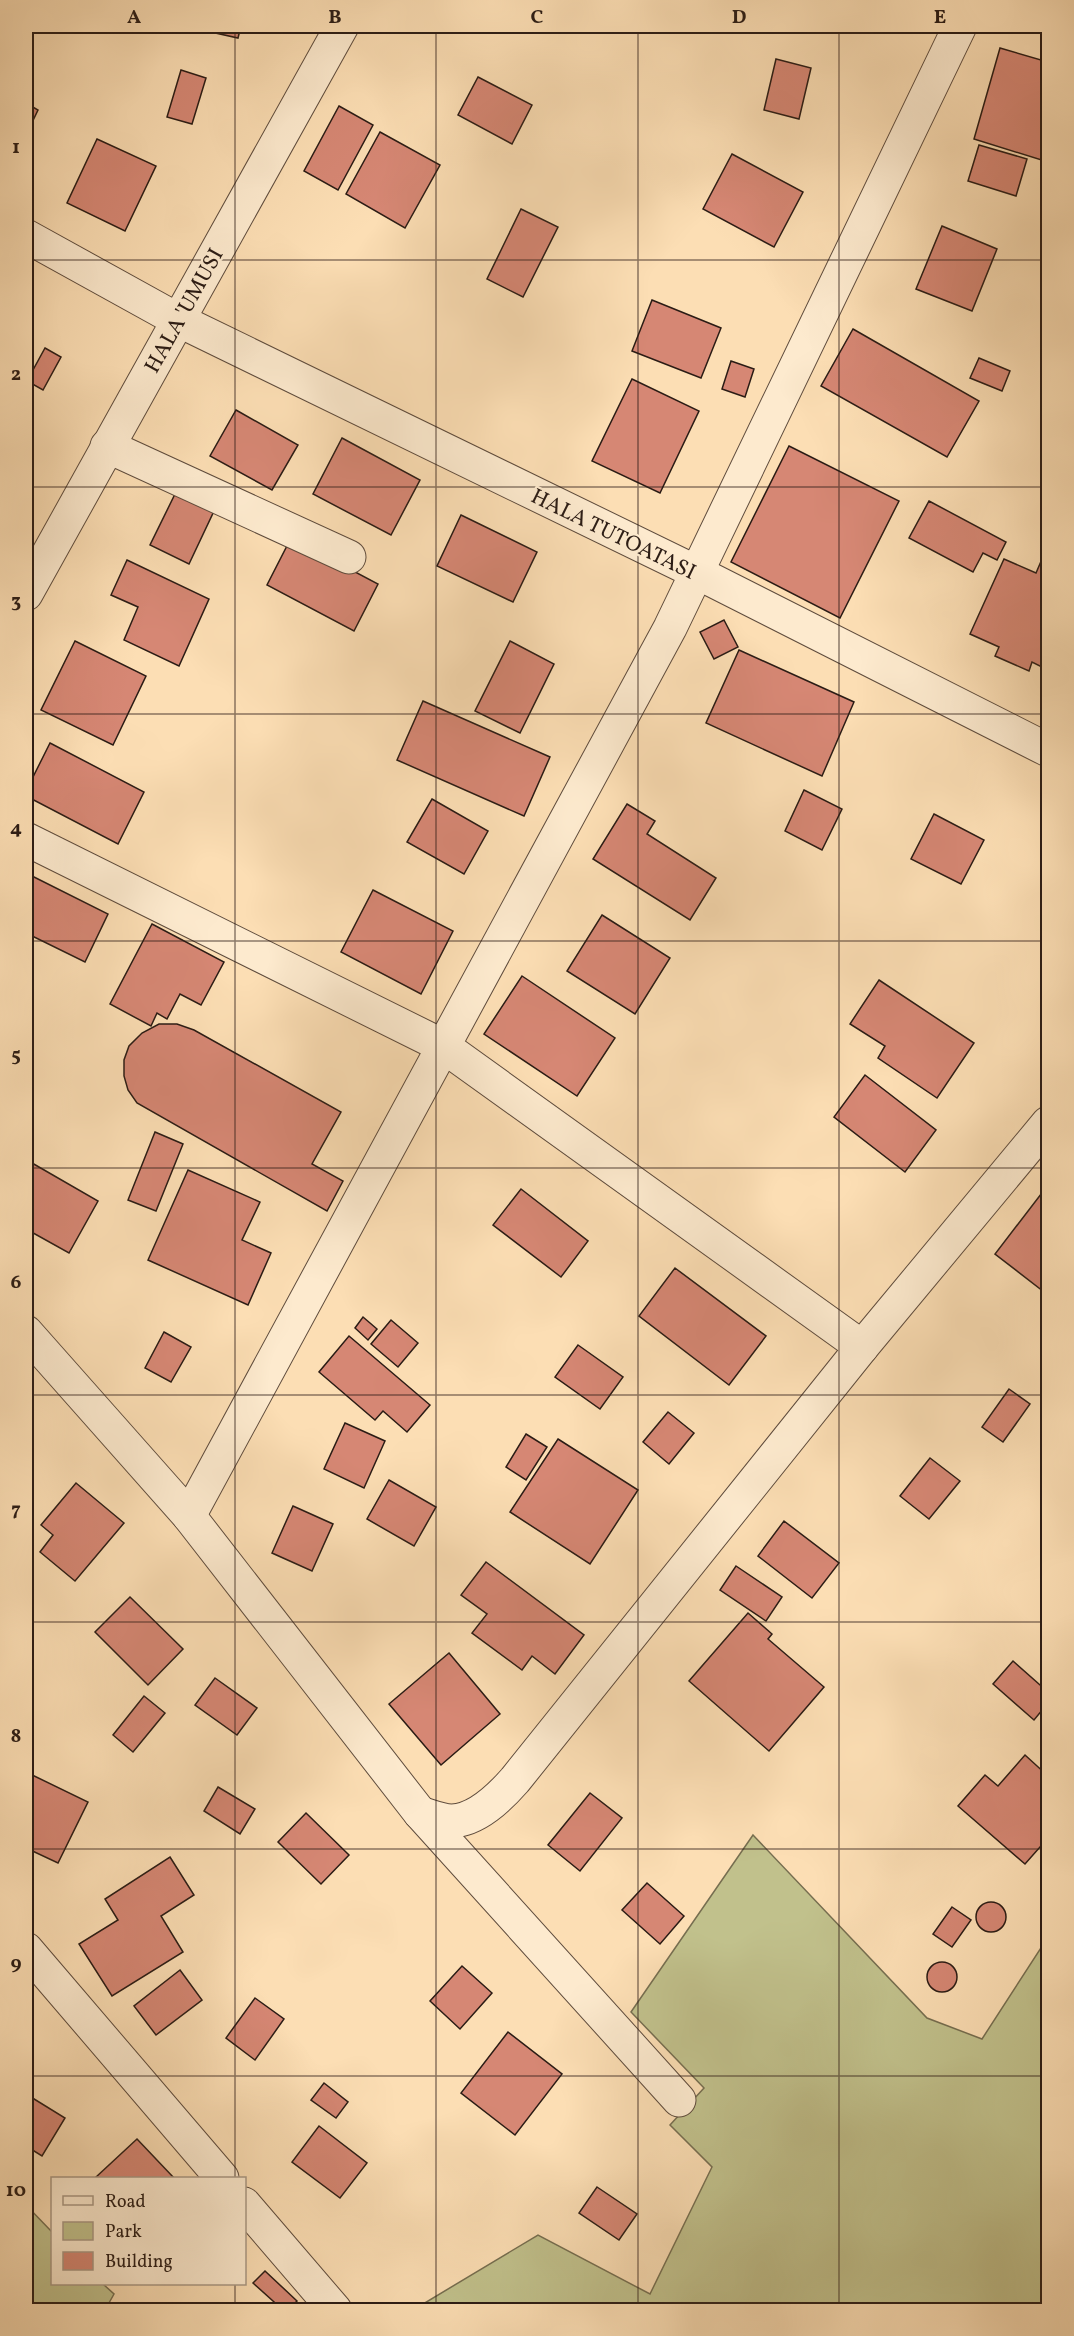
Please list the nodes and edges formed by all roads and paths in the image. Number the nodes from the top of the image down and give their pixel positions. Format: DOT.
graph roads {
  1 [pos="342,26"];
  2 [pos="960,26"];
  3 [pos="26,236"];
  4 [pos="178,320"];
  5 [pos="107,447"];
  6 [pos="349,557"];
  7 [pos="698,573"];
  8 [pos="26,594"];
  9 [pos="1048,750"];
  10 [pos="26,839"];
  11 [pos="443,1046"];
  12 [pos="1048,1123"];
  13 [pos="26,1332"];
  14 [pos="862,1347"];
  15 [pos="189,1516"];
  16 [pos="420,1813"];
  17 [pos="26,1949"];
  18 [pos="679,2100"];
  19 [pos="221,2177"];
  20 [pos="246,2206"];
  21 [pos="335,2310"];
  1 -- 4 [label="street, HALA 'UMUSI"];
  2 -- 7 [label="street"];
  3 -- 4 [label="street, HALA TUTOATASI"];
  4 -- 5 [label="street, HALA 'UMUSI"];
  4 -- 7 [label="street, HALA TUTOATASI"];
  5 -- 6 [label="street"];
  5 -- 8 [label="street, HALA 'UMUSI"];
  7 -- 9 [label="street, HALA TUTOATASI"];
  7 -- 11 [label="street"];
  10 -- 11 [label="street"];
  11 -- 14 [label="street"];
  11 -- 15 [label="street"];
  12 -- 14 [label="street"];
  13 -- 15 [label="street"];
  14 -- 16 [label="street"];
  15 -- 16 [label="street"];
  16 -- 18 [label="street"];
  17 -- 19 [label="street"];
  20 -- 21 [label="street"];
}
